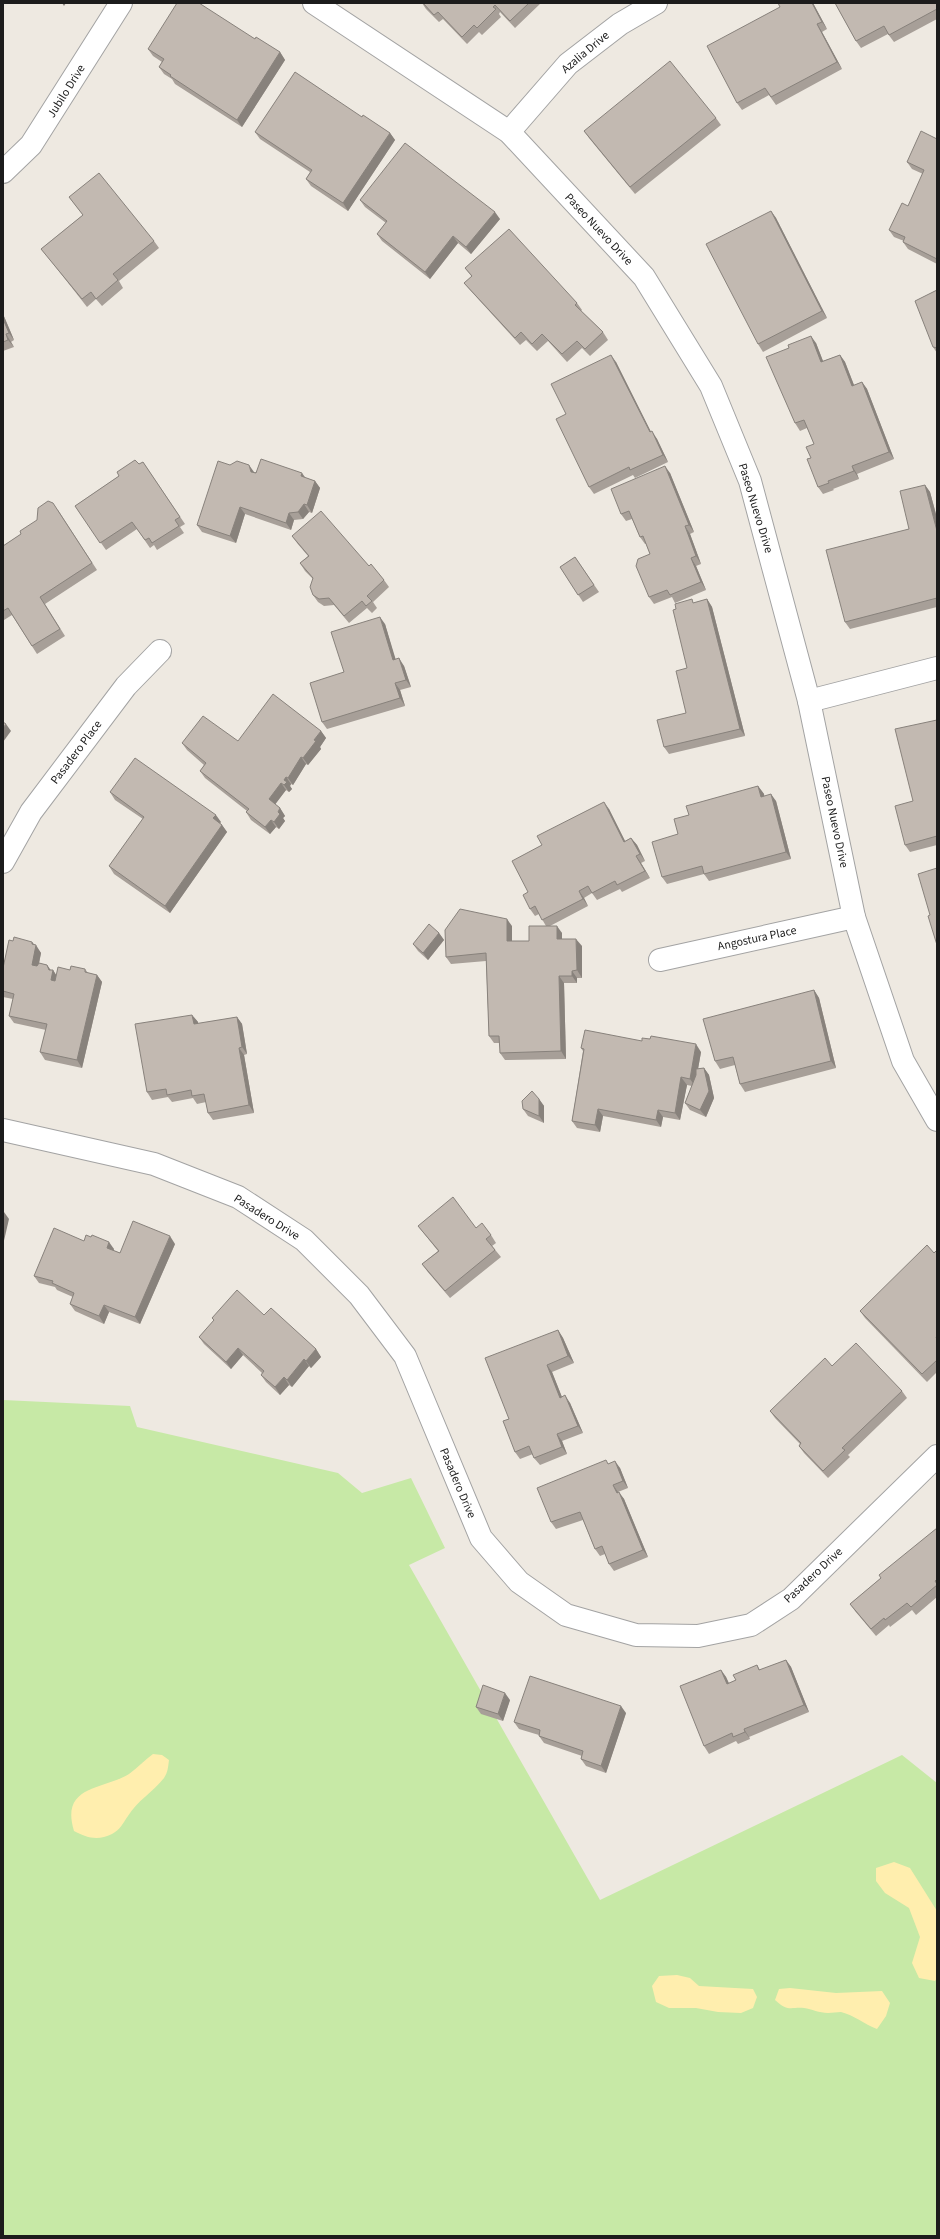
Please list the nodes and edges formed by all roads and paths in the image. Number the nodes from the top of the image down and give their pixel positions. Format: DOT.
graph roads {
  1 [pos="121,3"];
  2 [pos="314,3"];
  3 [pos="656,3"];
  4 [pos="509,132"];
  5 [pos="3,172"];
  6 [pos="160,651"];
  7 [pos="937,668"];
  8 [pos="809,701"];
  9 [pos="3,862"];
  10 [pos="854,917"];
  11 [pos="660,960"];
  12 [pos="937,1120"];
  13 [pos="3,1130"];
  14 [pos="937,1456"];
  1 -- 5 [label="street, Jubilo Drive"];
  2 -- 4 [label="street, Paseo Nuevo Drive"];
  3 -- 4 [label="street, Azalia Drive"];
  4 -- 8 [label="street, Paseo Nuevo Drive"];
  6 -- 9 [label="street, Pasadero Place"];
  7 -- 8 [label="street"];
  8 -- 10 [label="street, Paseo Nuevo Drive"];
  10 -- 11 [label="street, Angostura Place"];
  10 -- 12 [label="street, Paseo Nuevo Drive"];
  13 -- 14 [label="street, Pasadero Drive"];
}
